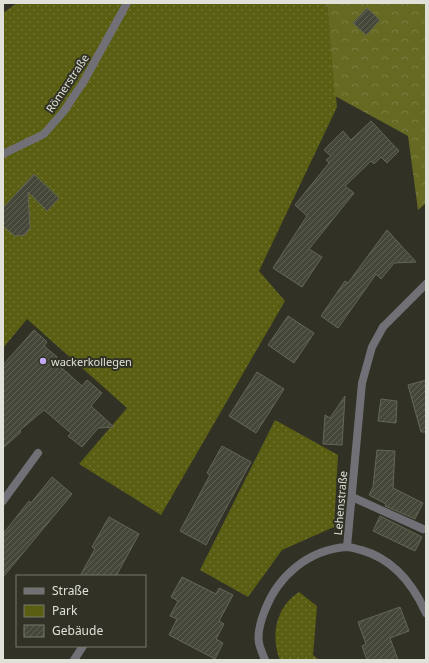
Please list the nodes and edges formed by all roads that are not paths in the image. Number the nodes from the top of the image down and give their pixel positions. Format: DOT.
graph roads {
  1 [pos="127,3"];
  2 [pos="3,154"];
  3 [pos="426,284"];
  4 [pos="38,453"];
  5 [pos="352,497"];
  6 [pos="3,501"];
  7 [pos="423,529"];
  8 [pos="347,547"];
  9 [pos="426,613"];
  10 [pos="82,647"];
  11 [pos="74,660"];
  12 [pos="265,660"];
  1 -- 2 [label="street, Römerstraße"];
  3 -- 5 [label="street, Lehenstraße"];
  4 -- 6 [label="street"];
  5 -- 7 [label="street"];
  5 -- 8 [label="street, Lehenstraße"];
  8 -- 9 [label="street"];
  8 -- 12 [label="street, Lehenstraße"];
  10 -- 11 [label="street"];
}
